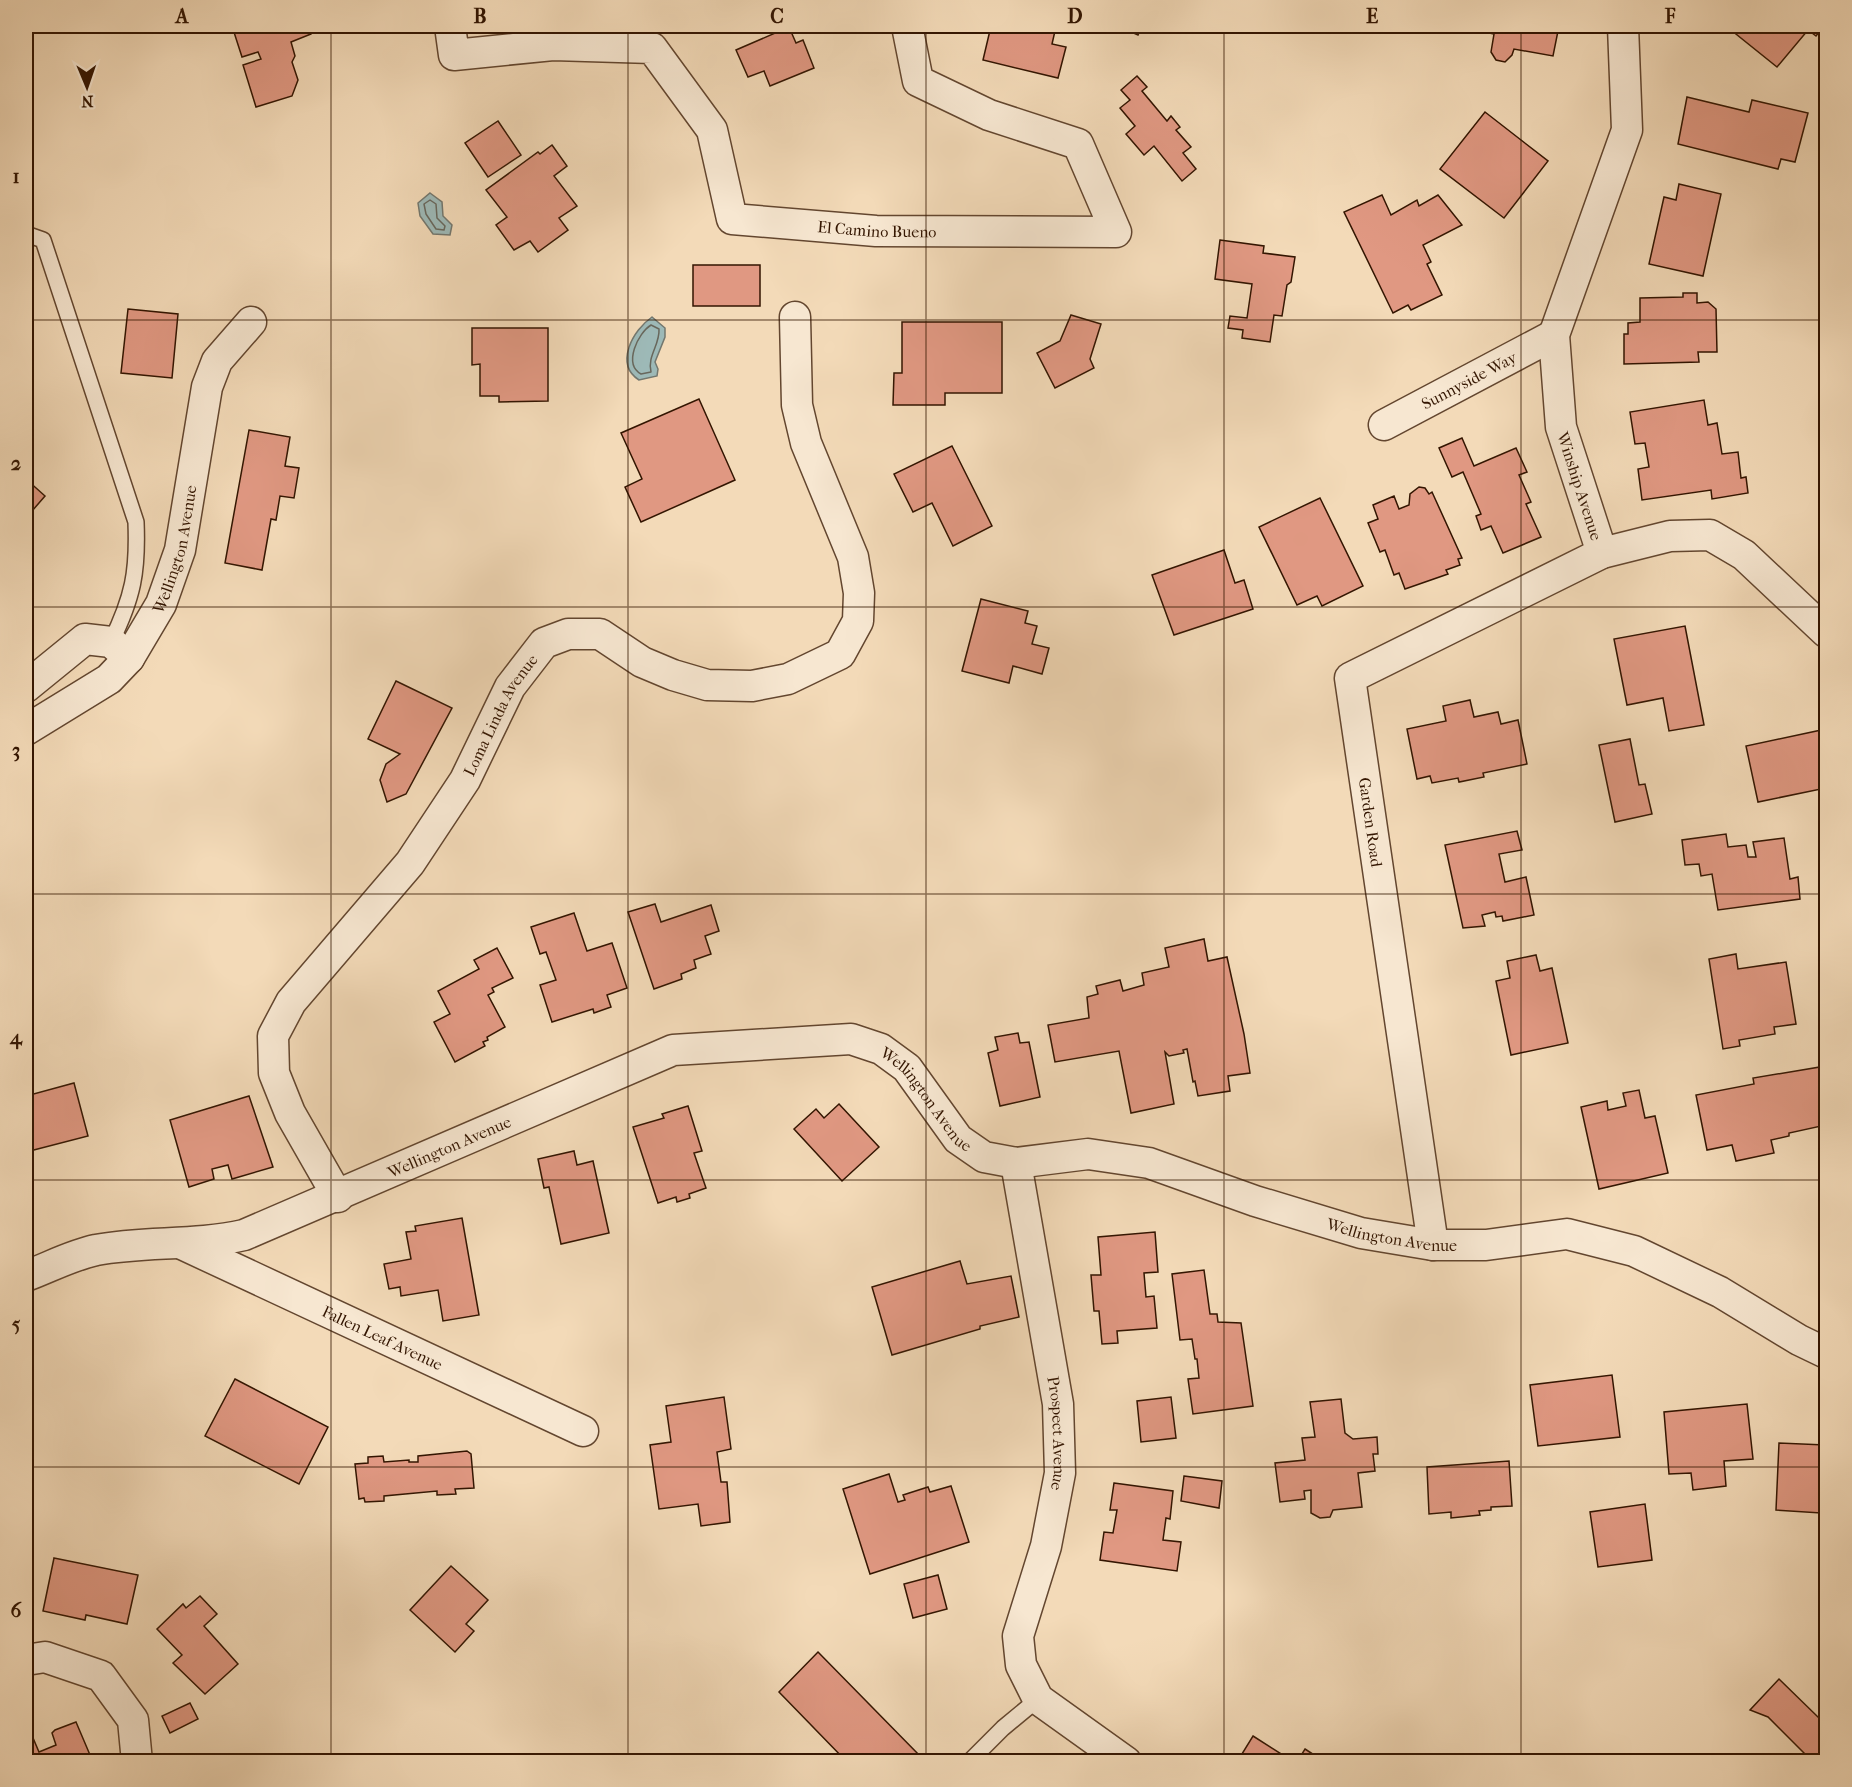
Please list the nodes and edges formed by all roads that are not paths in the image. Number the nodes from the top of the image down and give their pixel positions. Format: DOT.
graph roads {
  1 [pos="450,26"];
  2 [pos="907,26"];
  3 [pos="1623,26"];
  4 [pos="26,234"];
  5 [pos="795,317"];
  6 [pos="251,322"];
  7 [pos="1554,334"];
  8 [pos="1384,424"];
  9 [pos="1602,553"];
  10 [pos="1827,632"];
  11 [pos="120,650"];
  12 [pos="26,687"];
  13 [pos="26,730"];
  14 [pos="1016,1163"];
  15 [pos="338,1197"];
  16 [pos="181,1244"];
  17 [pos="1432,1245"];
  18 [pos="26,1276"];
  19 [pos="1827,1353"];
  20 [pos="583,1431"];
  21 [pos="26,1660"];
  22 [pos="1038,1700"];
  23 [pos="137,1761"];
  24 [pos="969,1761"];
  25 [pos="1126,1761"];
  1 -- 2 [label="street, El Camino Bueno"];
  3 -- 7 [label="street, Winship Avenue"];
  4 -- 11 [label="lane"];
  5 -- 15 [label="street, Loma Linda Avenue"];
  6 -- 11 [label="street, Wellington Avenue"];
  7 -- 8 [label="street, Sunnyside Way"];
  7 -- 9 [label="street, Winship Avenue"];
  9 -- 10 [label="street, Winship Avenue"];
  9 -- 17 [label="street, Garden Road"];
  11 -- 12 [label="street"];
  11 -- 13 [label="street, Wellington Avenue"];
  14 -- 15 [label="street, Wellington Avenue"];
  14 -- 17 [label="street, Wellington Avenue"];
  14 -- 22 [label="street, Prospect Avenue"];
  15 -- 16 [label="street, Wellington Avenue"];
  16 -- 18 [label="street, Wellington Avenue"];
  16 -- 20 [label="street, Fallen Leaf Avenue"];
  17 -- 19 [label="street, Wellington Avenue"];
  21 -- 23 [label="street"];
  22 -- 24 [label="lane"];
  22 -- 25 [label="street, Prospect Avenue"];
}
